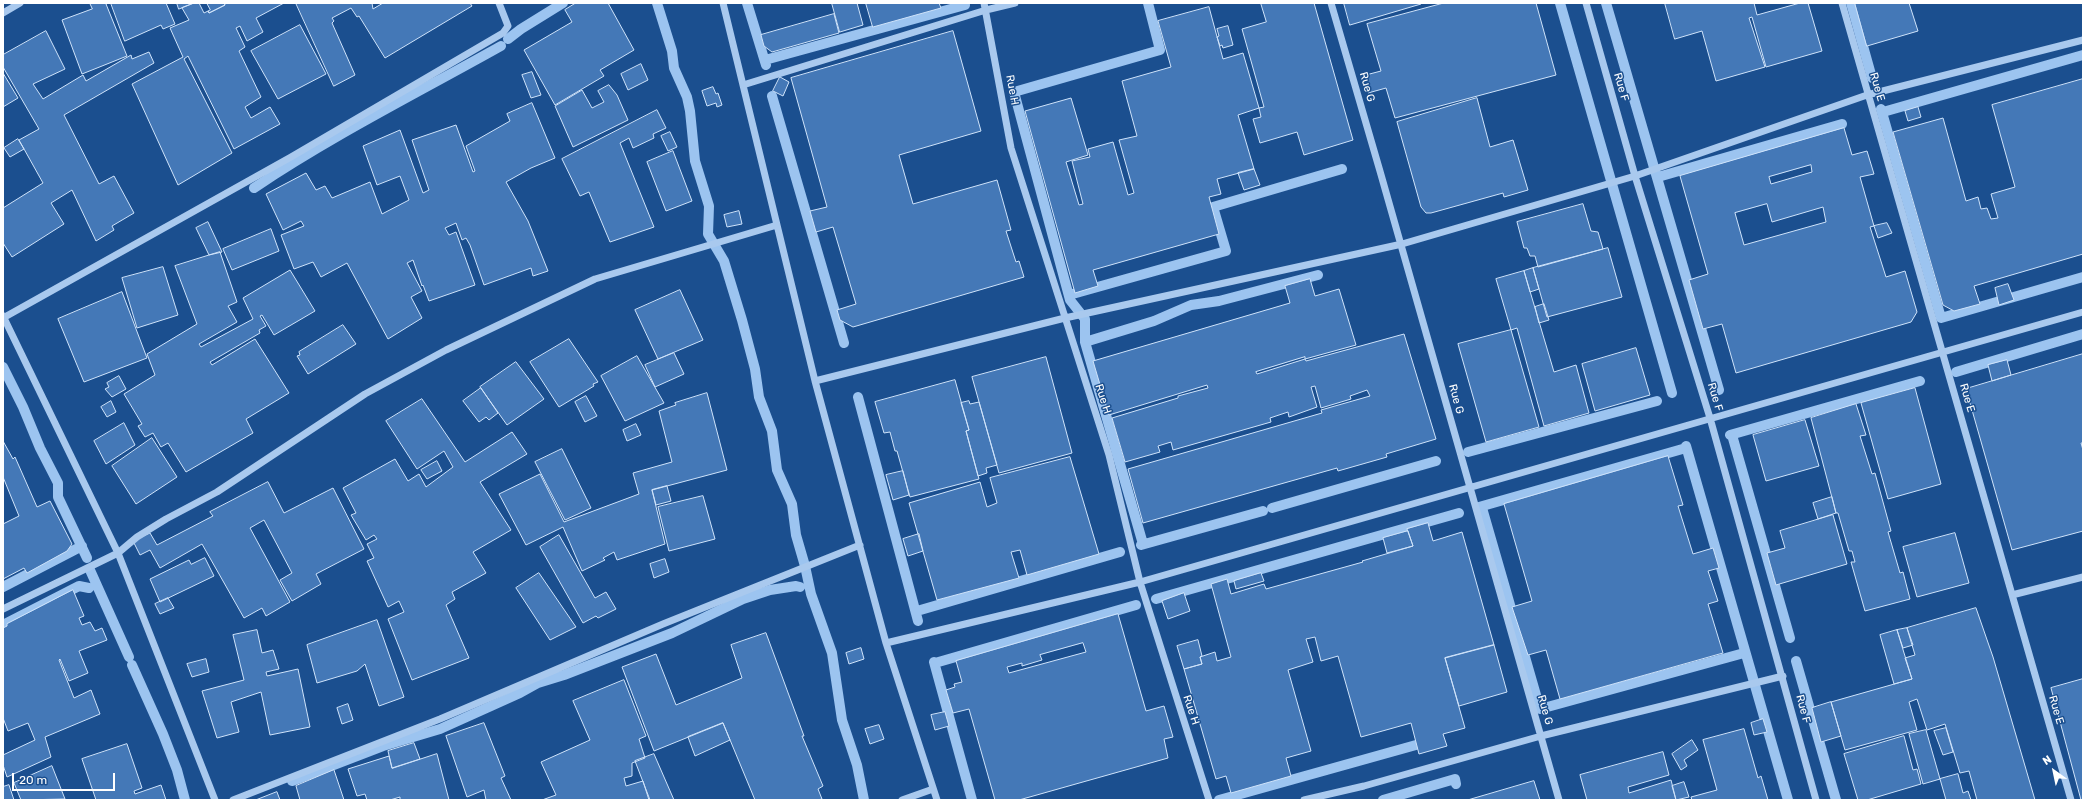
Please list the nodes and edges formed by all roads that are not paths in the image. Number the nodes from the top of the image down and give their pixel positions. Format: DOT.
graph roads {
  1 [pos="20,3"];
  2 [pos="499,3"];
  3 [pos="723,3"];
  4 [pos="1015,3"];
  5 [pos="1331,3"];
  6 [pos="1586,3"];
  7 [pos="1842,3"];
  8 [pos="985,7"];
  9 [pos="3,13"];
  10 [pos="2083,40"];
  11 [pos="743,85"];
  12 [pos="1867,95"];
  13 [pos="1635,176"];
  14 [pos="777,226"];
  15 [pos="1402,244"];
  16 [pos="2083,312"];
  17 [pos="3,317"];
  18 [pos="1065,318"];
  19 [pos="1943,353"];
  20 [pos="815,381"];
  21 [pos="1710,418"];
  22 [pos="1468,486"];
  23 [pos="860,545"];
  24 [pos="118,553"];
  25 [pos="2083,577"];
  26 [pos="1140,582"];
  27 [pos="2012,595"];
  28 [pos="3,609"];
  29 [pos="886,643"];
  30 [pos="1783,676"];
  31 [pos="1541,736"];
  32 [pos="933,789"];
  33 [pos="215,800"];
  34 [pos="233,800"];
  35 [pos="902,800"];
  36 [pos="937,800"];
  37 [pos="1209,800"];
  38 [pos="1304,800"];
  39 [pos="1559,800"];
  40 [pos="1816,800"];
  41 [pos="2071,800"];
  1 -- 9 [label="street"];
  2 -- 17 [label="street"];
  3 -- 11 [label="street"];
  4 -- 8 [label="street"];
  5 -- 15 [label="street, Rue G"];
  6 -- 13 [label="street, Rue F"];
  7 -- 12 [label="street, Rue E"];
  8 -- 11 [label="street"];
  8 -- 18 [label="street, Rue H"];
  10 -- 12 [label="street"];
  11 -- 14 [label="street"];
  12 -- 13 [label="street"];
  12 -- 19 [label="street, Rue E"];
  13 -- 15 [label="street"];
  13 -- 21 [label="street, Rue F"];
  14 -- 20 [label="street"];
  14 -- 24 [label="street"];
  15 -- 18 [label="street"];
  15 -- 22 [label="street, Rue G"];
  16 -- 19 [label="street"];
  17 -- 24 [label="street"];
  18 -- 20 [label="street"];
  18 -- 26 [label="street, Rue H"];
  19 -- 21 [label="street"];
  19 -- 27 [label="street, Rue E"];
  20 -- 23 [label="street"];
  21 -- 22 [label="street"];
  21 -- 30 [label="street, Rue F"];
  22 -- 26 [label="street"];
  22 -- 31 [label="street, Rue G"];
  23 -- 29 [label="street"];
  23 -- 34 [label="street"];
  24 -- 28 [label="street"];
  24 -- 33 [label="street"];
  25 -- 27 [label="street"];
  26 -- 29 [label="street"];
  26 -- 37 [label="street, Rue H"];
  27 -- 41 [label="street, Rue E"];
  29 -- 32 [label="street"];
  30 -- 31 [label="street"];
  30 -- 40 [label="street, Rue F"];
  31 -- 38 [label="street"];
  31 -- 39 [label="street, Rue G"];
  32 -- 35 [label="street"];
  32 -- 36 [label="street"];
}
